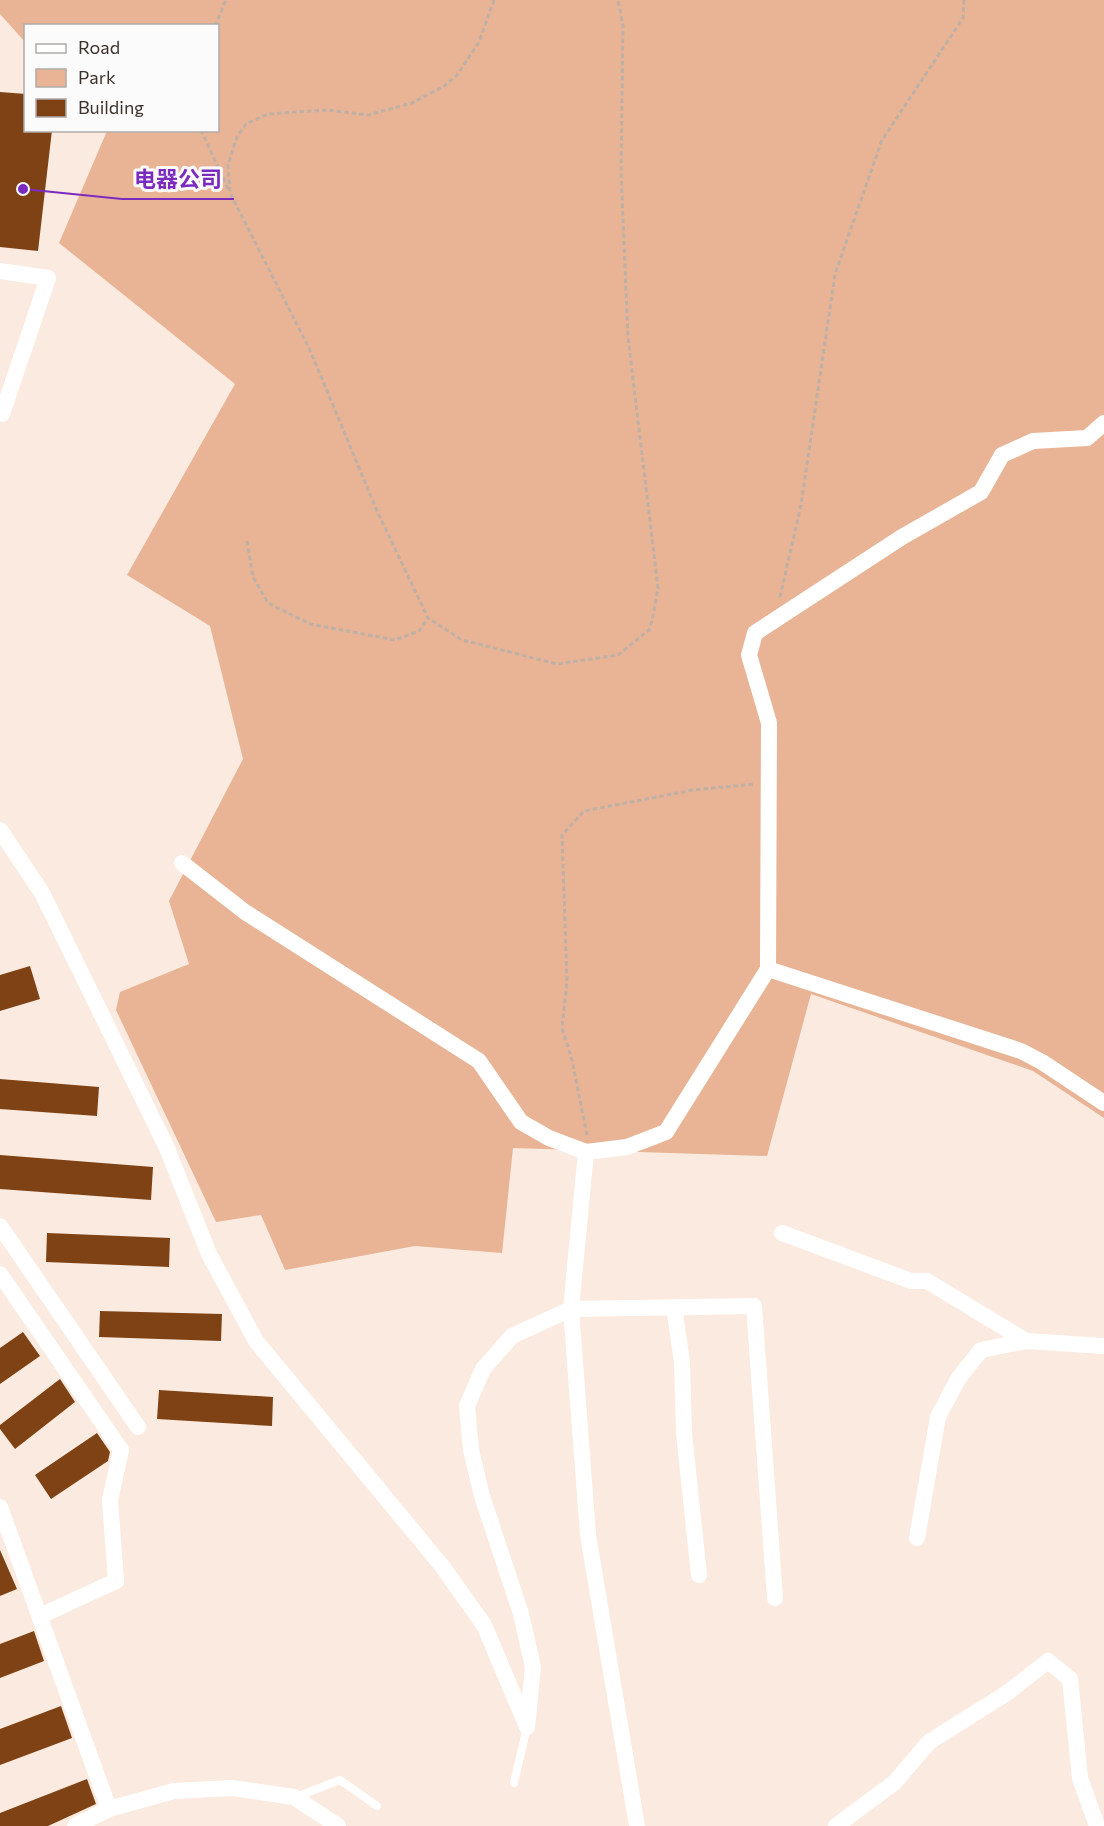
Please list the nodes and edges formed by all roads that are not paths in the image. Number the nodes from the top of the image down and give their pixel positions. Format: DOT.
graph roads {
  1 [pos="0,271"];
  2 [pos="2,414"];
  3 [pos="1104,423"];
  4 [pos="0,830"];
  5 [pos="182,863"];
  6 [pos="768,969"];
  7 [pos="1104,1103"];
  8 [pos="586,1152"];
  9 [pos="0,1226"];
  10 [pos="782,1233"];
  11 [pos="0,1274"];
  12 [pos="674,1307"];
  13 [pos="571,1309"];
  14 [pos="1026,1341"];
  15 [pos="1104,1346"];
  16 [pos="138,1427"];
  17 [pos="0,1507"];
  18 [pos="917,1538"];
  19 [pos="699,1575"];
  20 [pos="775,1598"];
  21 [pos="40,1616"];
  22 [pos="528,1727"];
  23 [pos="514,1783"];
  24 [pos="294,1797"];
  25 [pos="377,1806"];
  26 [pos="109,1809"];
  27 [pos="75,1826"];
  28 [pos="338,1826"];
  29 [pos="637,1826"];
  30 [pos="836,1826"];
  31 [pos="1097,1826"];
  1 -- 2 [label="street"];
  3 -- 6 [label="street"];
  4 -- 22 [label="street"];
  5 -- 8 [label="street"];
  6 -- 7 [label="street"];
  6 -- 8 [label="street"];
  8 -- 13 [label="street"];
  9 -- 16 [label="street"];
  10 -- 14 [label="street"];
  11 -- 21 [label="street"];
  12 -- 13 [label="street"];
  12 -- 19 [label="street"];
  12 -- 20 [label="street"];
  13 -- 22 [label="street"];
  13 -- 29 [label="street"];
  14 -- 15 [label="street"];
  14 -- 18 [label="street"];
  17 -- 21 [label="street"];
  21 -- 26 [label="street"];
  22 -- 23 [label="lane"];
  24 -- 25 [label="lane"];
  24 -- 26 [label="street"];
  24 -- 28 [label="street"];
  26 -- 27 [label="street"];
  30 -- 31 [label="street"];
}
